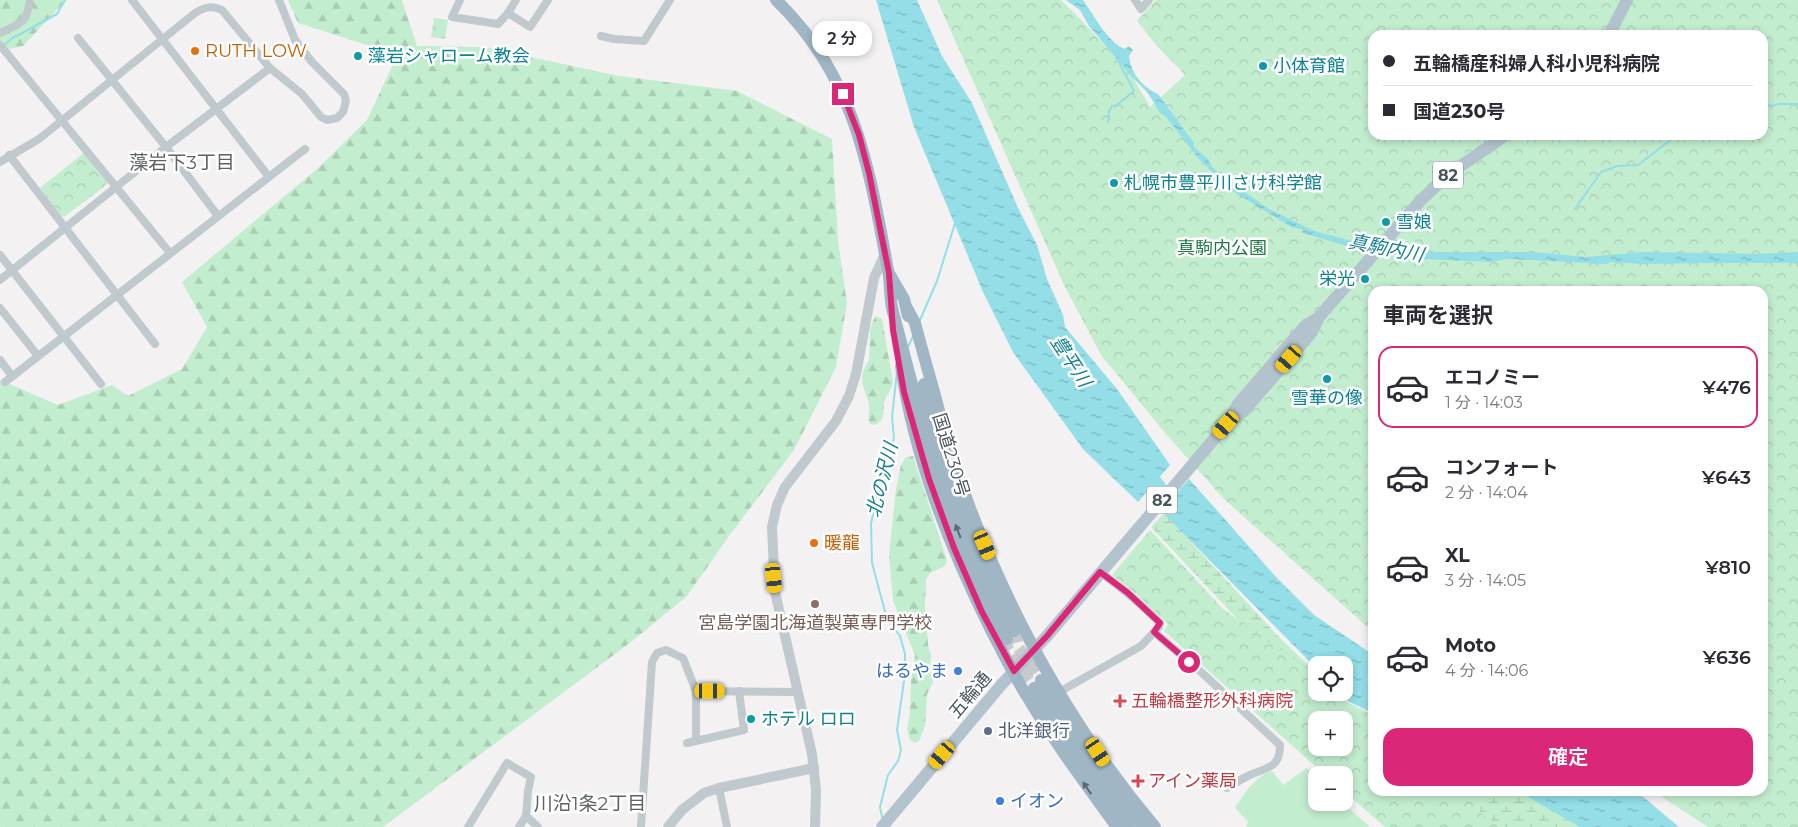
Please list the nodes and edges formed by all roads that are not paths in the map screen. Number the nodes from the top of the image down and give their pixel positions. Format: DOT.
graph roads {
  1 [pos="30,0"];
  2 [pos="132,0"];
  3 [pos="278,0"];
  4 [pos="460,0"];
  5 [pos="516,0"];
  6 [pos="548,0"];
  7 [pos="670,0"];
  8 [pos="776,0"];
  9 [pos="1135,0"];
  10 [pos="1149,0"];
  11 [pos="1627,0"];
  12 [pos="211,3"];
  13 [pos="508,13"];
  14 [pos="1612,30"];
  15 [pos="0,33"];
  16 [pos="601,36"];
  17 [pos="78,38"];
  18 [pos="162,39"];
  19 [pos="0,45"];
  20 [pos="270,68"];
  21 [pos="112,79"];
  22 [pos="217,110"];
  23 [pos="62,120"];
  24 [pos="1499,140"];
  25 [pos="166,148"];
  26 [pos="305,149"];
  27 [pos="10,155"];
  28 [pos="0,162"];
  29 [pos="269,178"];
  30 [pos="117,188"];
  31 [pos="218,216"];
  32 [pos="66,228"];
  33 [pos="170,253"];
  34 [pos="885,254"];
  35 [pos="0,255"];
  36 [pos="12,271"];
  37 [pos="889,273"];
  38 [pos="0,280"];
  39 [pos="117,295"];
  40 [pos="0,308"];
  41 [pos="908,314"];
  42 [pos="64,336"];
  43 [pos="899,341"];
  44 [pos="155,344"];
  45 [pos="38,356"];
  46 [pos="0,360"];
  47 [pos="12,376"];
  48 [pos="5,382"];
  49 [pos="101,384"];
  50 [pos="1100,572"];
  51 [pos="1154,632"];
  52 [pos="1035,648"];
  53 [pos="1014,671"];
  54 [pos="696,691"];
  55 [pos="739,691"];
  56 [pos="798,692"];
  57 [pos="1059,692"];
  58 [pos="696,741"];
  59 [pos="687,743"];
  60 [pos="814,768"];
  61 [pos="719,788"];
  62 [pos="1227,788"];
  63 [pos="526,816"];
  64 [pos="468,827"];
  65 [pos="519,827"];
  66 [pos="538,827"];
  67 [pos="641,827"];
  68 [pos="668,827"];
  69 [pos="727,827"];
  70 [pos="815,827"];
  71 [pos="882,827"];
  72 [pos="1117,827"];
  73 [pos="1129,827"];
  74 [pos="1143,827"];
  75 [pos="1155,827"];
  1 -- 15 [label="street"];
  2 -- 18 [label="street"];
  3 -- 20 [label="street"];
  4 -- 13 [label="street"];
  5 -- 13 [label="street"];
  6 -- 13 [label="street"];
  7 -- 16 [label="street"];
  8 -- 34 [label="highway, 国道230号"];
  9 -- 10 [label="street"];
  11 -- 14 [label="main road"];
  12 -- 18 [label="street"];
  12 -- 20 [label="street"];
  17 -- 21 [label="street"];
  18 -- 21 [label="street"];
  18 -- 22 [label="street"];
  19 -- 23 [label="street"];
  20 -- 22 [label="street"];
  21 -- 23 [label="street"];
  21 -- 25 [label="street"];
  22 -- 25 [label="street"];
  22 -- 29 [label="street"];
  23 -- 27 [label="street"];
  23 -- 30 [label="street"];
  24 -- 50 [label="main road, 五輪通 / 82"];
  25 -- 30 [label="street"];
  25 -- 31 [label="street"];
  26 -- 29 [label="street"];
  27 -- 28 [label="street"];
  27 -- 32 [label="street"];
  29 -- 31 [label="street"];
  30 -- 32 [label="street"];
  30 -- 33 [label="street"];
  31 -- 33 [label="street"];
  32 -- 36 [label="street"];
  32 -- 39 [label="street"];
  33 -- 39 [label="street"];
  34 -- 37 [label="highway, 国道230号"];
  34 -- 56 [label="street"];
  35 -- 36 [label="street"];
  36 -- 38 [label="street"];
  36 -- 42 [label="street"];
  37 -- 41 [label="highway, 国道230号"];
  37 -- 43 [label="highway, 国道230号"];
  39 -- 42 [label="street"];
  39 -- 44 [label="street"];
  40 -- 45 [label="street"];
  41 -- 43 [label="highway, 国道230号, one-way"];
  41 -- 52 [label="highway"];
  42 -- 45 [label="street"];
  42 -- 49 [label="street"];
  43 -- 53 [label="highway"];
  45 -- 47 [label="street"];
  46 -- 47 [label="street"];
  47 -- 48 [label="street"];
  50 -- 51 [label="street"];
  50 -- 52 [label="main road, 五輪通 / 82"];
  51 -- 57 [label="street"];
  51 -- 62 [label="street"];
  52 -- 53 [label="main road, 五輪通 / 82"];
  52 -- 57 [label="highway"];
  53 -- 71 [label="main road, 五輪通 / 82"];
  72 -- 53 [label="highway, one-way"];
  54 -- 55 [label="street"];
  54 -- 58 [label="street"];
  54 -- 67 [label="street"];
  55 -- 56 [label="street"];
  55 -- 58 [label="street"];
  56 -- 60 [label="street"];
  57 -- 75 [label="highway"];
  58 -- 59 [label="street"];
  60 -- 61 [label="street"];
  60 -- 70 [label="street"];
  61 -- 68 [label="street"];
  61 -- 69 [label="street"];
  63 -- 64 [label="street"];
  63 -- 65 [label="street"];
  63 -- 66 [label="street"];
  73 -- 74 [label="highway"];
}
